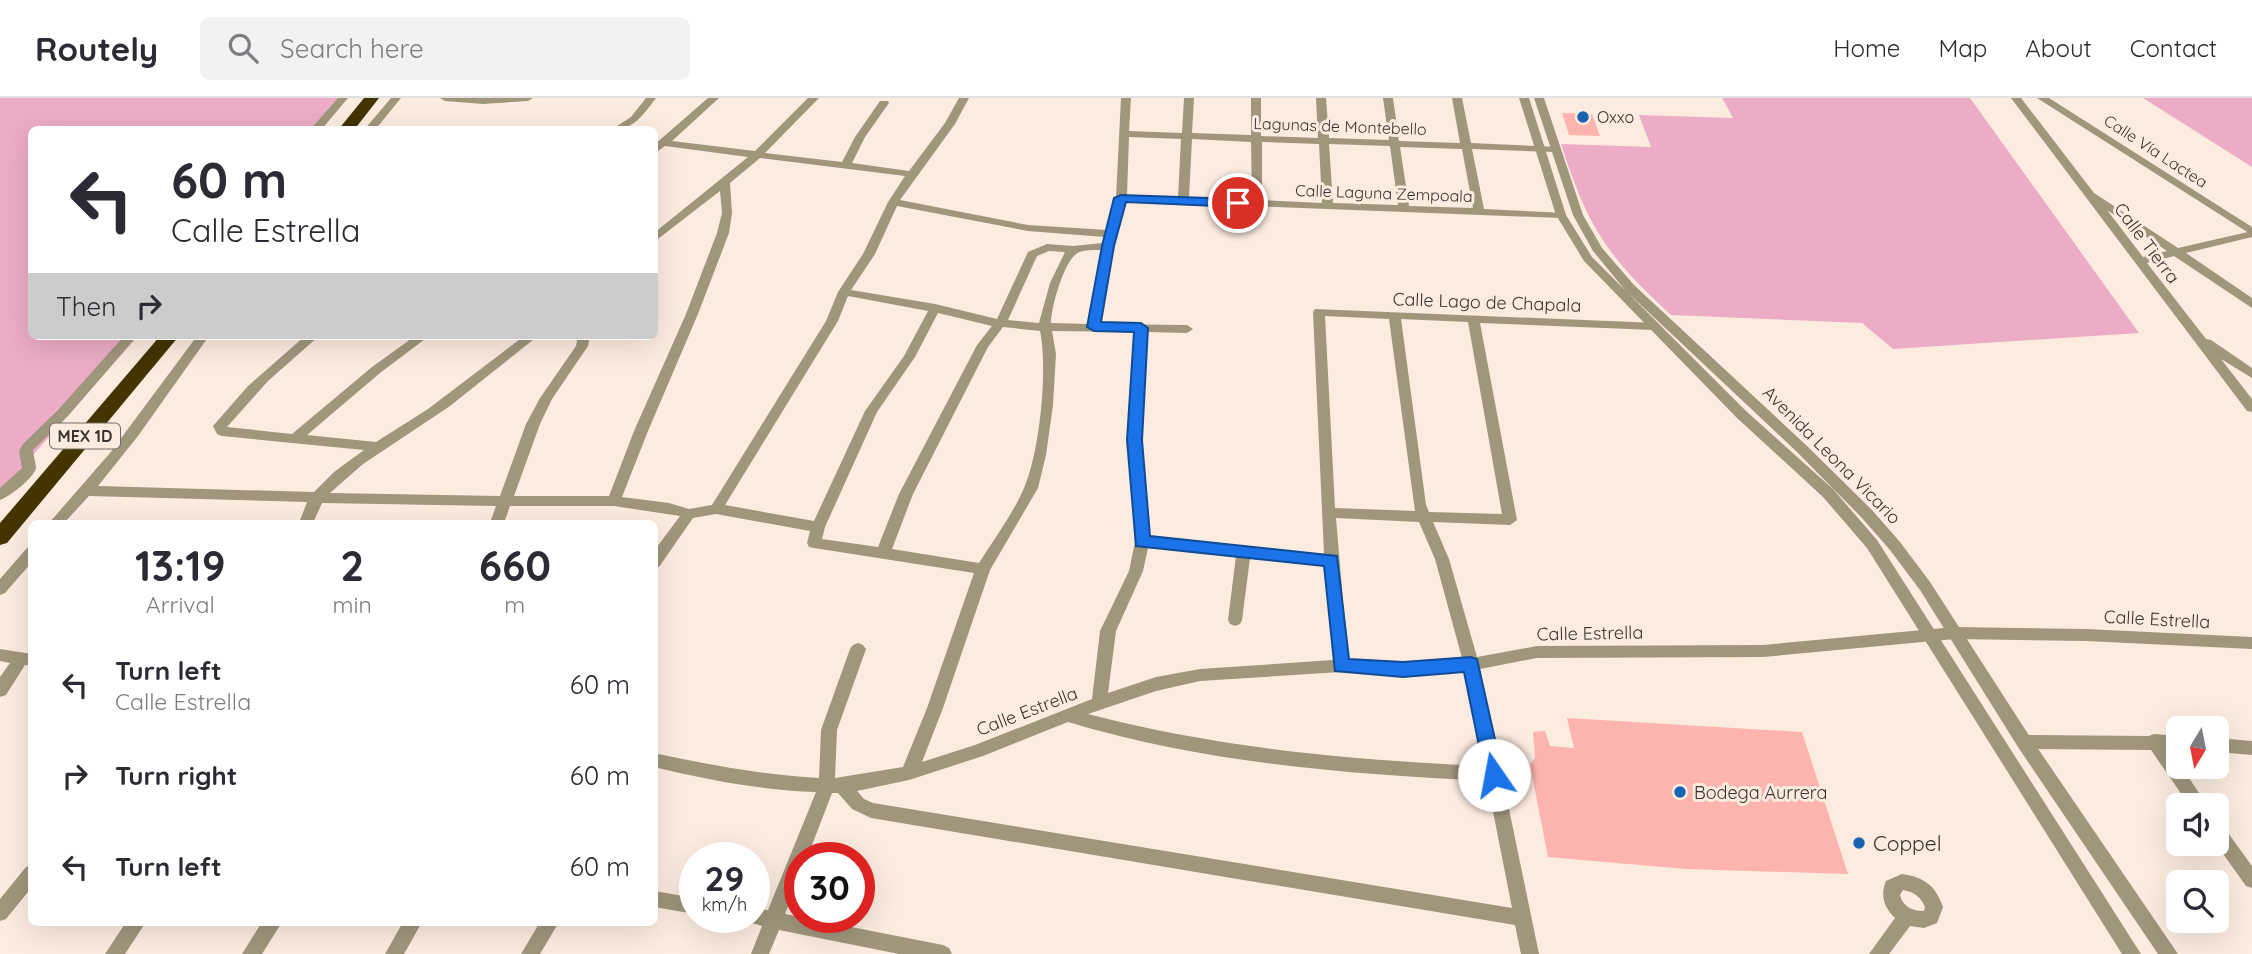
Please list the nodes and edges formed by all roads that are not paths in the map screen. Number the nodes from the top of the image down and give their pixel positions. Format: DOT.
graph roads {
  1 [pos="343,98"];
  2 [pos="372,98"];
  3 [pos="396,98"];
  4 [pos="444,98"];
  5 [pos="526,98"];
  6 [pos="651,98"];
  7 [pos="715,98"];
  8 [pos="814,98"];
  9 [pos="964,98"];
  10 [pos="1126,98"];
  11 [pos="1189,98"];
  12 [pos="1256,98"];
  13 [pos="1321,98"];
  14 [pos="1388,98"];
  15 [pos="1457,98"];
  16 [pos="1524,98"];
  17 [pos="1539,98"];
  18 [pos="2016,98"];
  19 [pos="2042,98"];
  20 [pos="436,99"];
  21 [pos="884,103"];
  22 [pos="318,126"];
  23 [pos="348,126"];
  24 [pos="372,126"];
  25 [pos="622,126"];
  26 [pos="1123,134"];
  27 [pos="1187,136"];
  28 [pos="1256,138"];
  29 [pos="1324,141"];
  30 [pos="664,143"];
  31 [pos="1395,144"];
  32 [pos="1467,146"];
  33 [pos="658,148"];
  34 [pos="1540,149"];
  35 [pos="1555,149"];
  36 [pos="757,155"];
  37 [pos="846,165"];
  38 [pos="911,174"];
  39 [pos="724,181"];
  40 [pos="2083,188"];
  41 [pos="1121,198"];
  42 [pos="1183,201"];
  43 [pos="894,202"];
  44 [pos="1257,204"];
  45 [pos="1328,206"];
  46 [pos="1404,209"];
  47 [pos="1479,212"];
  48 [pos="1562,215"];
  49 [pos="2252,233"];
  50 [pos="658,236"];
  51 [pos="1110,240"];
  52 [pos="1075,250"];
  53 [pos="2177,252"];
  54 [pos="2139,261"];
  55 [pos="844,292"];
  56 [pos="2252,304"];
  57 [pos="935,309"];
  58 [pos="1395,316"];
  59 [pos="1473,319"];
  60 [pos="1001,321"];
  61 [pos="1653,326"];
  62 [pos="1094,327"];
  63 [pos="1045,328"];
  64 [pos="1141,328"];
  65 [pos="1187,329"];
  66 [pos="2196,335"];
  67 [pos="127,340"];
  68 [pos="167,340"];
  69 [pos="200,340"];
  70 [pos="308,340"];
  71 [pos="417,340"];
  72 [pos="527,340"];
  73 [pos="583,340"];
  74 [pos="2252,374"];
  75 [pos="2252,408"];
  76 [pos="293,440"];
  77 [pos="378,447"];
  78 [pos="85,491"];
  79 [pos="0,495"];
  80 [pos="318,497"];
  81 [pos="504,501"];
  82 [pos="614,501"];
  83 [pos="716,509"];
  84 [pos="1330,513"];
  85 [pos="689,514"];
  86 [pos="1426,517"];
  87 [pos="59,520"];
  88 [pos="306,520"];
  89 [pos="498,520"];
  90 [pos="818,527"];
  91 [pos="0,537"];
  92 [pos="1142,542"];
  93 [pos="1244,552"];
  94 [pos="883,554"];
  95 [pos="28,557"];
  96 [pos="658,557"];
  97 [pos="1332,560"];
  98 [pos="983,569"];
  99 [pos="0,589"];
  100 [pos="1235,620"];
  101 [pos="1955,633"];
  102 [pos="1930,635"];
  103 [pos="2252,643"];
  104 [pos="858,649"];
  105 [pos="0,656"];
  106 [pos="26,659"];
  107 [pos="1471,664"];
  108 [pos="1341,666"];
  109 [pos="0,690"];
  110 [pos="1099,704"];
  111 [pos="1070,716"];
  112 [pos="2154,741"];
  113 [pos="2024,742"];
  114 [pos="2166,742"];
  115 [pos="2230,746"];
  116 [pos="2252,748"];
  117 [pos="658,761"];
  118 [pos="908,773"];
  119 [pos="1494,775"];
  120 [pos="835,785"];
  121 [pos="2191,793"];
  122 [pos="2229,843"];
  123 [pos="2245,860"];
  124 [pos="28,878"];
  125 [pos="2252,880"];
  126 [pos="658,900"];
  127 [pos="679,903"];
  128 [pos="0,913"];
  129 [pos="1907,916"];
  130 [pos="1522,918"];
  131 [pos="770,919"];
  132 [pos="775,920"];
  133 [pos="134,926"];
  134 [pos="271,926"];
  135 [pos="411,926"];
  136 [pos="548,926"];
  137 [pos="114,954"];
  138 [pos="251,954"];
  139 [pos="394,954"];
  140 [pos="530,954"];
  141 [pos="760,954"];
  142 [pos="943,954"];
  143 [pos="1530,954"];
  144 [pos="1878,954"];
  145 [pos="2132,954"];
  146 [pos="2169,954"];
  1 -- 22 [label="street"];
  2 -- 23 [label="highway"];
  3 -- 24 [label="street"];
  4 -- 5 [label="street"];
  4 -- 20 [label="street"];
  6 -- 25 [label="street"];
  7 -- 30 [label="street"];
  8 -- 36 [label="street"];
  9 -- 38 [label="street"];
  10 -- 26 [label="street"];
  11 -- 27 [label="street"];
  12 -- 28 [label="street"];
  13 -- 29 [label="street"];
  14 -- 31 [label="street"];
  15 -- 32 [label="street"];
  16 -- 34 [label="street, Avenida Leona Vicario"];
  17 -- 35 [label="street, Avenida Leona Vicario"];
  18 -- 40 [label="street, Calle Tierra"];
  19 -- 49 [label="street, Calle Vía Lactea"];
  21 -- 37 [label="street"];
  26 -- 27 [label="street, Lagunas de Montebello"];
  26 -- 41 [label="street"];
  27 -- 28 [label="street, Lagunas de Montebello"];
  27 -- 42 [label="street"];
  28 -- 29 [label="street, Lagunas de Montebello"];
  28 -- 44 [label="street"];
  29 -- 31 [label="street, Lagunas de Montebello"];
  29 -- 45 [label="street"];
  30 -- 33 [label="street"];
  30 -- 36 [label="street"];
  31 -- 32 [label="street, Lagunas de Montebello"];
  31 -- 46 [label="street"];
  32 -- 34 [label="street, Lagunas de Montebello"];
  32 -- 47 [label="street"];
  34 -- 35 [label="street, Lagunas de Montebello"];
  34 -- 48 [label="street, Avenida Leona Vicario"];
  35 -- 101 [label="street, Avenida Leona Vicario"];
  36 -- 37 [label="street"];
  36 -- 39 [label="street"];
  37 -- 38 [label="street"];
  38 -- 43 [label="street"];
  39 -- 50 [label="street"];
  39 -- 82 [label="street"];
  40 -- 53 [label="street"];
  40 -- 54 [label="street, Calle Tierra"];
  41 -- 42 [label="street, Calle Laguna Zempoala"];
  41 -- 51 [label="street"];
  42 -- 44 [label="street, Calle Laguna Zempoala"];
  43 -- 51 [label="street"];
  43 -- 55 [label="street"];
  44 -- 45 [label="street, Calle Laguna Zempoala"];
  45 -- 46 [label="street, Calle Laguna Zempoala"];
  46 -- 47 [label="street, Calle Laguna Zempoala"];
  47 -- 48 [label="street, Calle Laguna Zempoala"];
  48 -- 61 [label="street, Avenida Leona Vicario"];
  49 -- 53 [label="street"];
  51 -- 52 [label="street"];
  51 -- 62 [label="street"];
  52 -- 60 [label="street"];
  52 -- 63 [label="street"];
  53 -- 54 [label="street"];
  53 -- 56 [label="street"];
  54 -- 66 [label="street, Calle Tierra"];
  55 -- 57 [label="street"];
  55 -- 83 [label="street"];
  57 -- 60 [label="street"];
  57 -- 90 [label="street"];
  58 -- 59 [label="street, Calle Lago de Chapala"];
  58 -- 84 [label="street, Calle Lago de Chapala"];
  58 -- 86 [label="street"];
  59 -- 61 [label="street, Calle Lago de Chapala"];
  59 -- 86 [label="street"];
  60 -- 63 [label="street"];
  60 -- 94 [label="street"];
  61 -- 102 [label="street, Avenida Leona Vicario"];
  62 -- 63 [label="street"];
  62 -- 64 [label="street"];
  63 -- 98 [label="street"];
  64 -- 65 [label="street"];
  64 -- 92 [label="street"];
  66 -- 74 [label="street"];
  66 -- 75 [label="street, Calle Tierra"];
  67 -- 79 [label="street"];
  68 -- 91 [label="highway, MEX 1D"];
  69 -- 78 [label="street"];
  70 -- 76 [label="street"];
  71 -- 76 [label="street"];
  72 -- 77 [label="street"];
  73 -- 81 [label="street"];
  76 -- 77 [label="street"];
  77 -- 80 [label="street"];
  78 -- 80 [label="street"];
  78 -- 87 [label="street"];
  80 -- 81 [label="street"];
  80 -- 88 [label="street"];
  81 -- 82 [label="street"];
  81 -- 89 [label="street"];
  82 -- 85 [label="street"];
  83 -- 85 [label="street"];
  83 -- 90 [label="street"];
  84 -- 86 [label="street"];
  84 -- 97 [label="street"];
  85 -- 96 [label="street"];
  86 -- 107 [label="street"];
  90 -- 94 [label="street"];
  92 -- 93 [label="street"];
  92 -- 110 [label="street"];
  93 -- 97 [label="street"];
  93 -- 100 [label="street"];
  94 -- 98 [label="street"];
  95 -- 99 [label="street"];
  97 -- 108 [label="street"];
  98 -- 118 [label="street"];
  101 -- 102 [label="street, Calle Estrella"];
  101 -- 103 [label="street, Calle Estrella"];
  101 -- 113 [label="street, Avenida Leona Vicario"];
  102 -- 107 [label="street, Calle Estrella"];
  102 -- 145 [label="street, Avenida Leona Vicario"];
  104 -- 120 [label="street"];
  105 -- 106 [label="street"];
  106 -- 109 [label="street"];
  107 -- 108 [label="street, Calle Estrella"];
  107 -- 119 [label="street"];
  108 -- 110 [label="street, Calle Estrella"];
  110 -- 111 [label="street, Calle Estrella"];
  111 -- 118 [label="street, Calle Estrella"];
  111 -- 119 [label="street"];
  112 -- 113 [label="street"];
  112 -- 114 [label="street"];
  112 -- 121 [label="street"];
  113 -- 146 [label="street, Avenida Leona Vicario"];
  115 -- 116 [label="street"];
  117 -- 120 [label="street, Calle Estrella"];
  118 -- 120 [label="street, Calle Estrella"];
  119 -- 130 [label="street"];
  120 -- 130 [label="street"];
  120 -- 132 [label="street"];
  122 -- 123 [label="street"];
  123 -- 125 [label="street"];
  124 -- 128 [label="street"];
  126 -- 127 [label="street"];
  129 -- 144 [label="street"];
  130 -- 143 [label="street"];
  131 -- 132 [label="street"];
  132 -- 141 [label="street"];
  132 -- 142 [label="street"];
  133 -- 137 [label="street"];
  134 -- 138 [label="street"];
  135 -- 139 [label="street"];
  136 -- 140 [label="street"];
}
